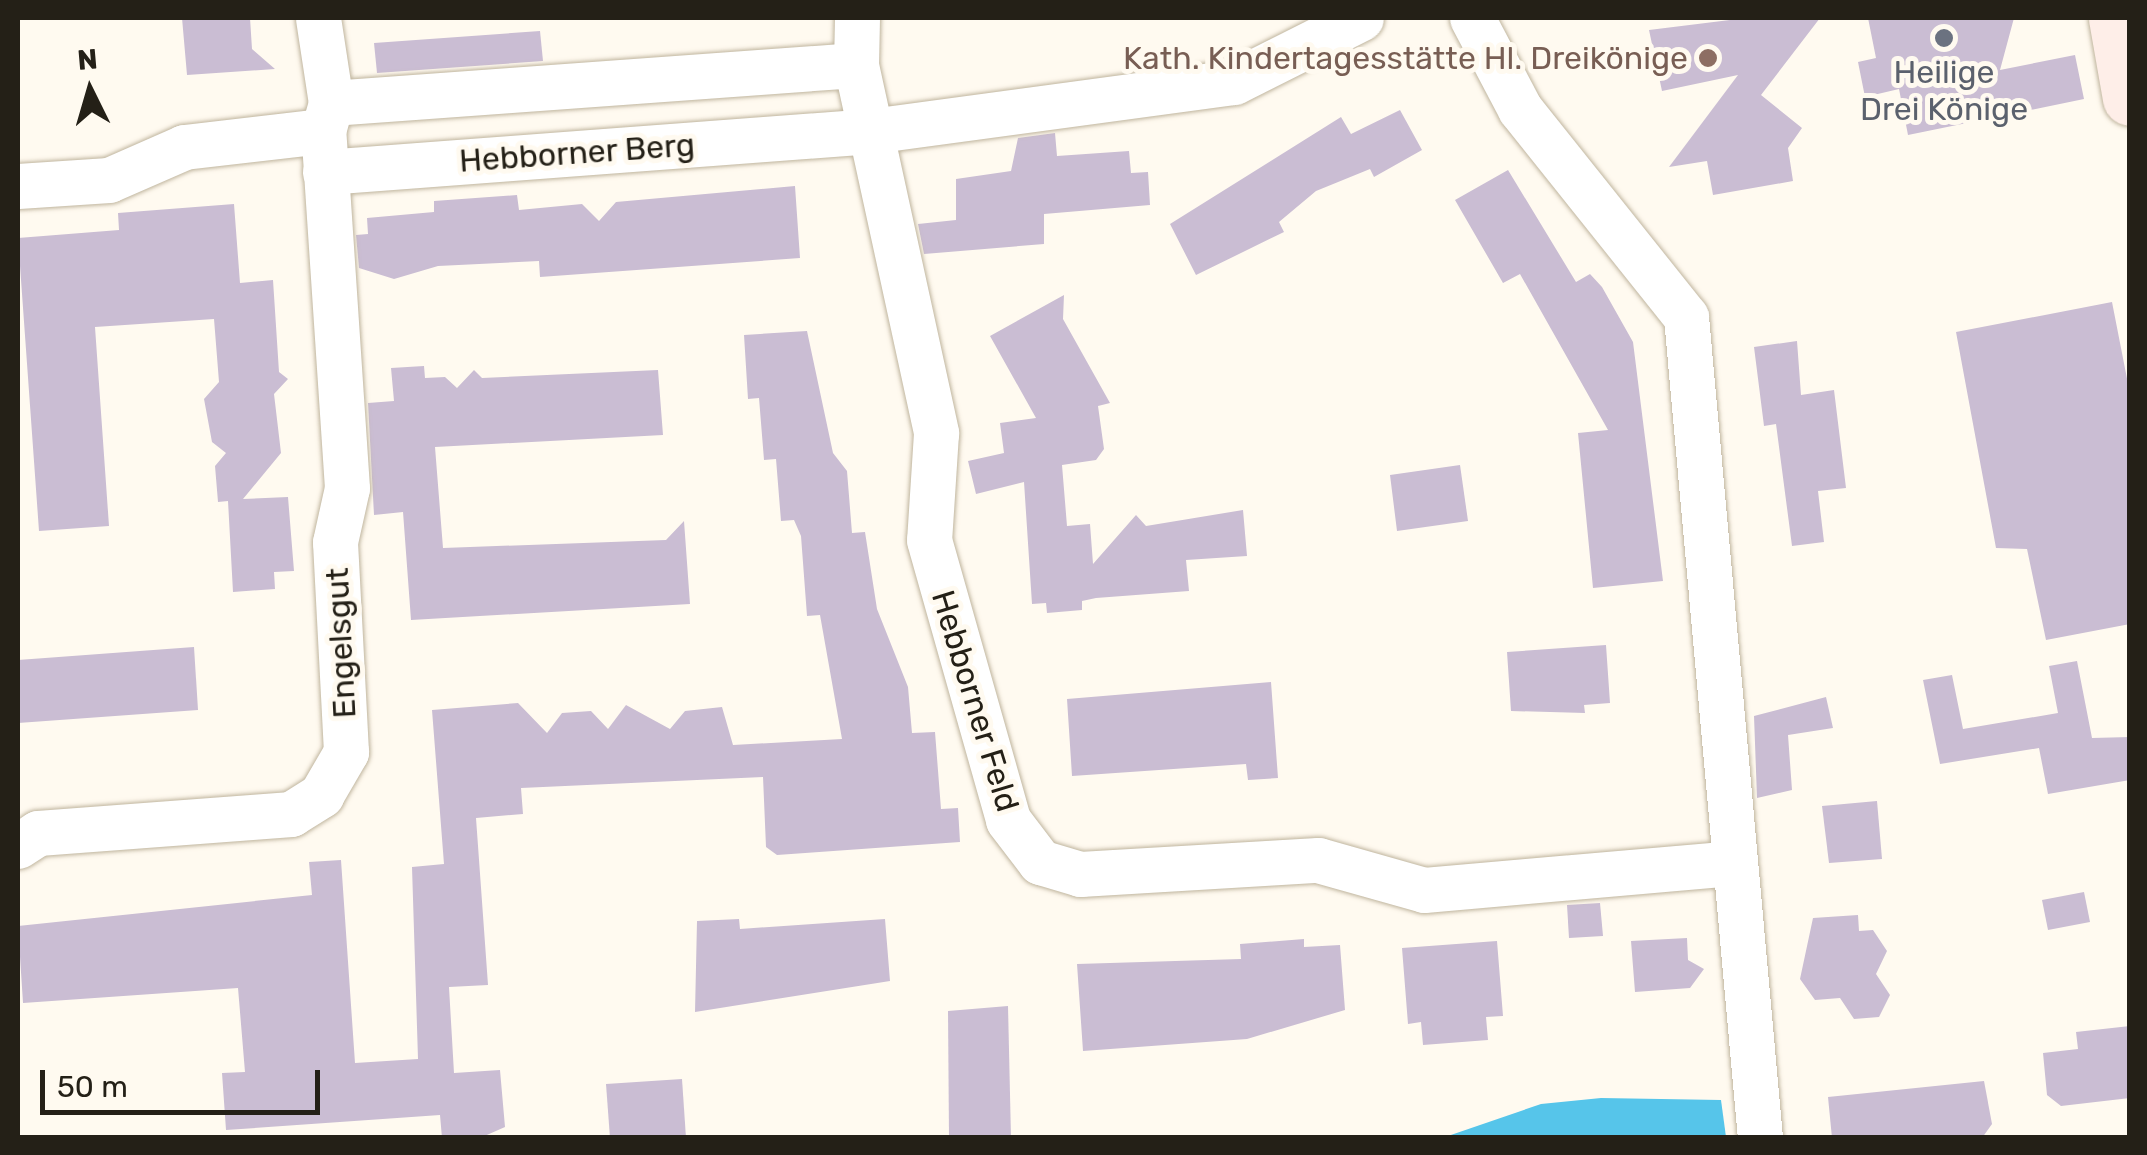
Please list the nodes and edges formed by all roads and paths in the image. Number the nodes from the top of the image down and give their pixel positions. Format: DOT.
graph roads {
  1 [pos="318,18"];
  2 [pos="857,18"];
  3 [pos="1360,18"];
  4 [pos="1472,18"];
  5 [pos="2116,18"];
  6 [pos="856,65"];
  7 [pos="2130,98"];
  8 [pos="872,131"];
  9 [pos="326,135"];
  10 [pos="18,186"];
  11 [pos="18,846"];
  12 [pos="1735,863"];
  13 [pos="1760,1138"];
  1 -- 9 [label="street, Engelsgut"];
  2 -- 6 [label="street, Hebborner Feld"];
  3 -- 8 [label="street, Hebborner Berg"];
  4 -- 12 [label="street"];
  5 -- 7 [label="main road"];
  6 -- 8 [label="street, Hebborner Feld"];
  6 -- 9 [label="street, Hebborner Berg"];
  8 -- 9 [label="street, Hebborner Berg"];
  8 -- 12 [label="street, Hebborner Feld"];
  9 -- 10 [label="street, Hebborner Berg"];
  9 -- 11 [label="street, Engelsgut"];
  12 -- 13 [label="street"];
}
